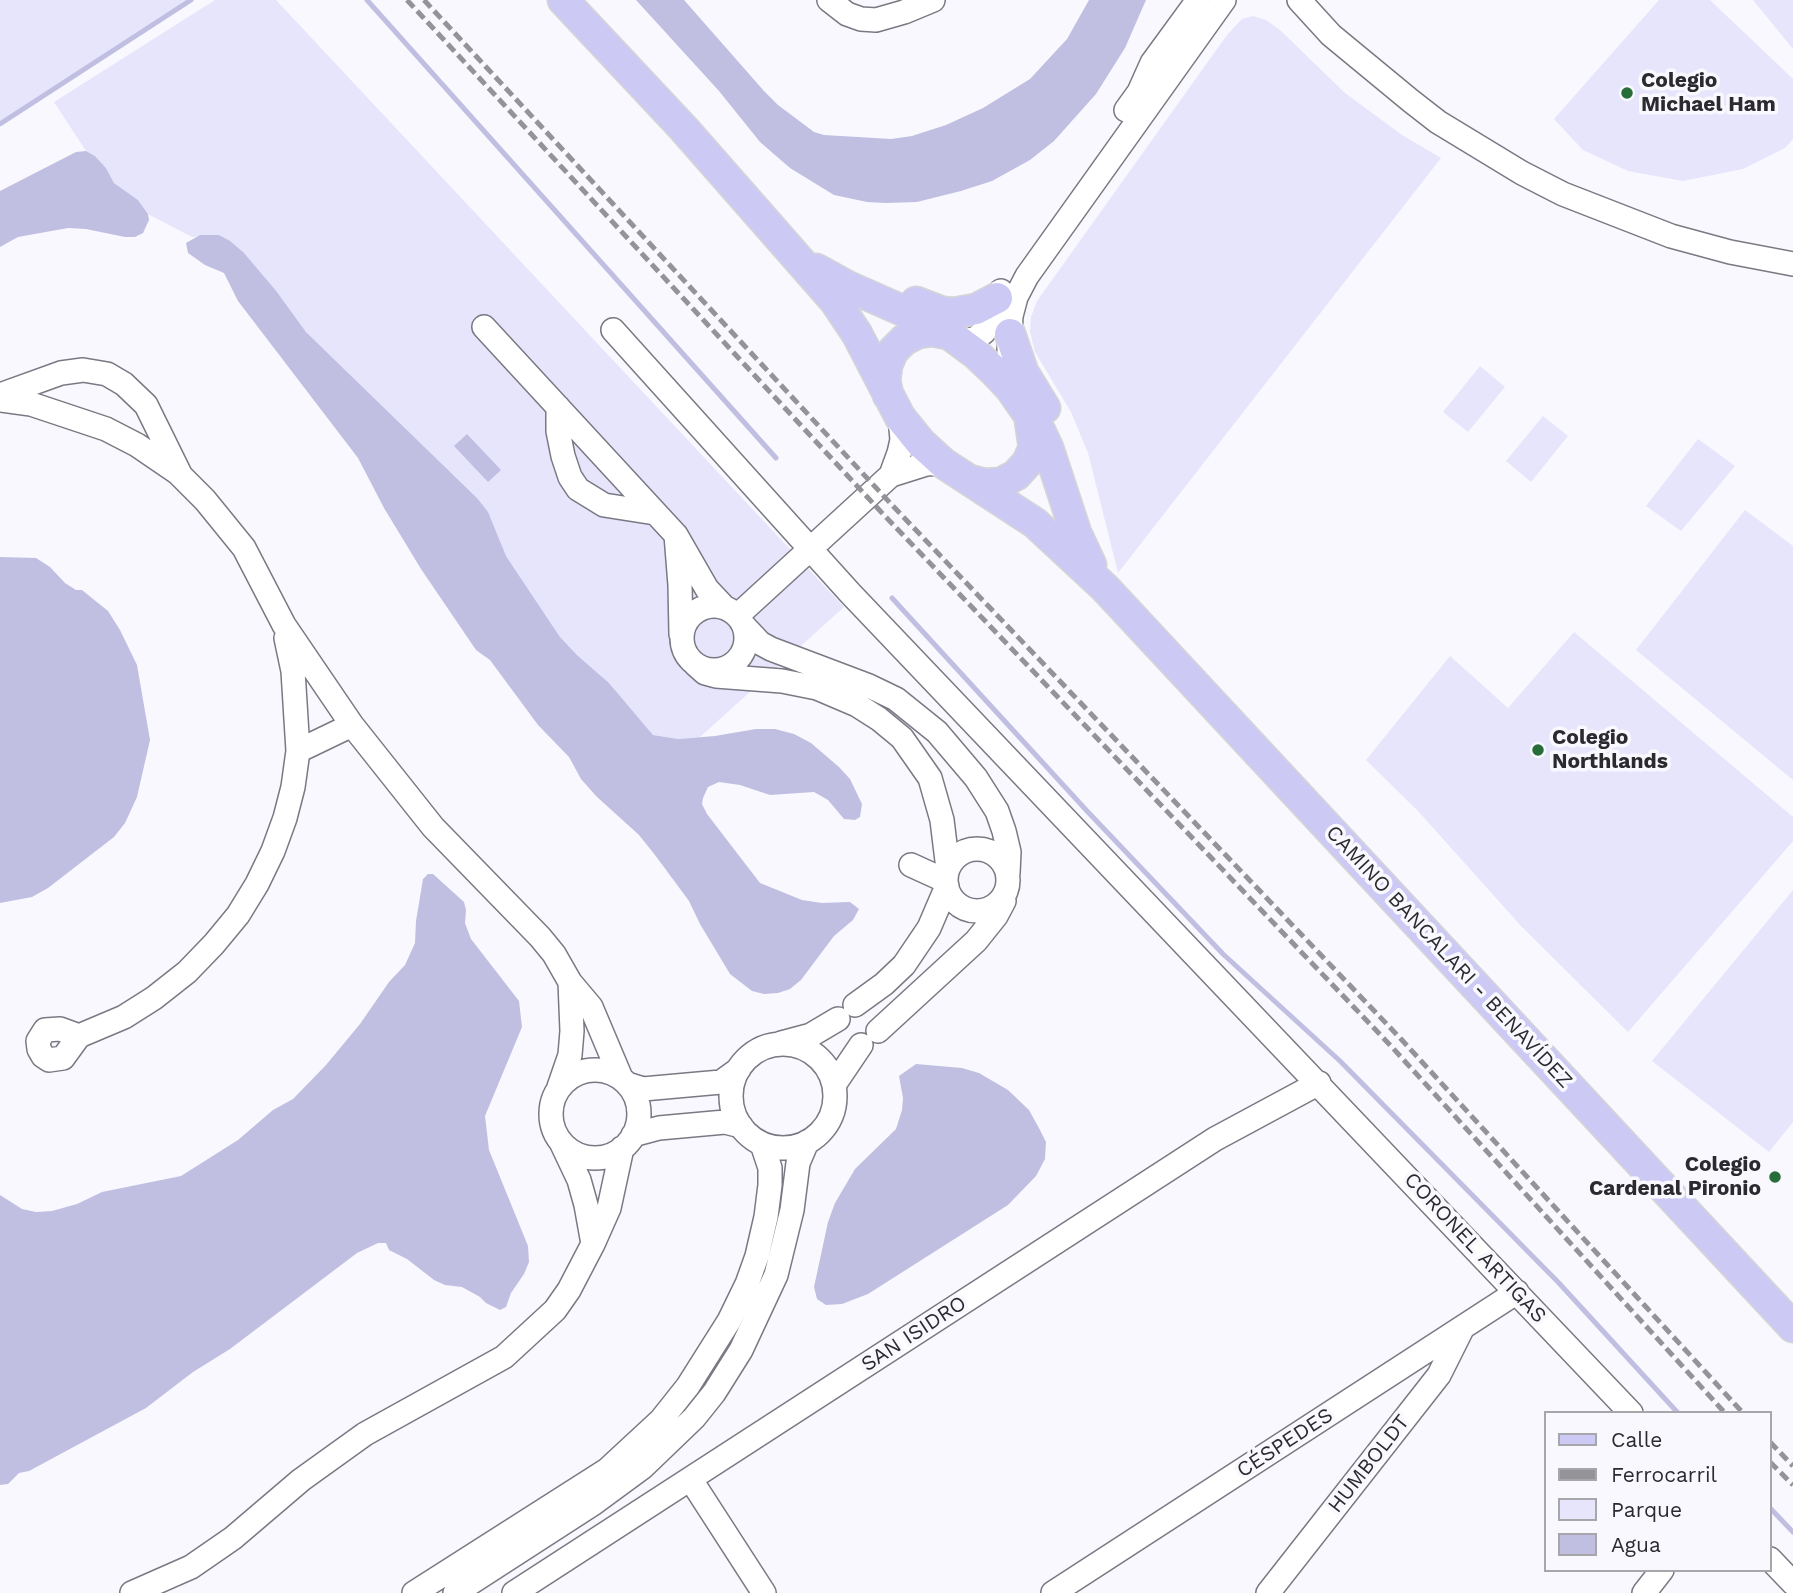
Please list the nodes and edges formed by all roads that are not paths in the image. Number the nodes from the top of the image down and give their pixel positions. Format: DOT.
graph roads {
  1 [pos="563,0"];
  2 [pos="829,0"];
  3 [pos="933,0"];
  4 [pos="1198,0"];
  5 [pos="1224,0"];
  6 [pos="1299,0"];
  7 [pos="798,257"];
  8 [pos="1793,264"];
  9 [pos="847,286"];
  10 [pos="997,298"];
  11 [pos="484,327"];
  12 [pos="613,330"];
  13 [pos="1010,334"];
  14 [pos="955,339"];
  15 [pos="1011,389"];
  16 [pos="0,398"];
  17 [pos="894,406"];
  18 [pos="558,407"];
  19 [pos="1029,416"];
  20 [pos="943,463"];
  21 [pos="891,475"];
  22 [pos="181,477"];
  23 [pos="968,480"];
  24 [pos="655,513"];
  25 [pos="1072,518"];
  26 [pos="676,535"];
  27 [pos="810,548"];
  28 [pos="1105,588"];
  29 [pos="735,616"];
  30 [pos="284,625"];
  31 [pos="681,638"];
  32 [pos="696,665"];
  33 [pos="352,726"];
  34 [pos="298,751"];
  35 [pos="911,864"];
  36 [pos="947,879"];
  37 [pos="1007,882"];
  38 [pos="570,982"];
  39 [pos="884,984"];
  40 [pos="905,1007"];
  41 [pos="79,1036"];
  42 [pos="780,1043"];
  43 [pos="738,1069"];
  44 [pos="624,1081"];
  45 [pos="1319,1083"];
  46 [pos="834,1085"];
  47 [pos="558,1091"];
  48 [pos="741,1126"];
  49 [pos="559,1139"];
  50 [pos="628,1142"];
  51 [pos="807,1142"];
  52 [pos="762,1144"];
  53 [pos="593,1244"];
  54 [pos="1517,1292"];
  55 [pos="1793,1326"];
  56 [pos="1462,1329"];
  57 [pos="1629,1411"];
  58 [pos="613,1477"];
  59 [pos="691,1480"];
  60 [pos="1772,1561"];
  61 [pos="1660,1572"];
  62 [pos="1793,1583"];
  63 [pos="132,1593"];
  64 [pos="414,1593"];
  65 [pos="454,1593"];
  66 [pos="514,1593"];
  67 [pos="764,1593"];
  68 [pos="1053,1593"];
  69 [pos="1268,1593"];
  70 [pos="1644,1593"];
  1 -- 7 [label="main road, CAMINO BANCALARI - BENAVÍDEZ"];
  2 -- 3 [label="street"];
  4 -- 10 [label="street"];
  5 -- 13 [label="street"];
  6 -- 8 [label="street"];
  7 -- 9 [label="main road, CAMINO BANCALARI - BENAVÍDEZ"];
  7 -- 17 [label="main road, CAMINO BANCALARI - BENAVÍDEZ"];
  9 -- 10 [label="main road"];
  9 -- 14 [label="main road, CAMINO BANCALARI - BENAVÍDEZ"];
  10 -- 14 [label="street"];
  11 -- 18 [label="street"];
  12 -- 27 [label="street, CORONEL ARTIGAS"];
  13 -- 15 [label="street"];
  13 -- 25 [label="main road"];
  14 -- 15 [label="main road, CAMINO BANCALARI - BENAVÍDEZ"];
  14 -- 17 [label="main road"];
  15 -- 19 [label="main road, CAMINO BANCALARI - BENAVÍDEZ"];
  16 -- 22 [label="street"];
  16 -- 22 [label="street"];
  17 -- 20 [label="main road, CAMINO BANCALARI - BENAVÍDEZ"];
  17 -- 21 [label="street"];
  18 -- 24 [label="street"];
  18 -- 24 [label="street"];
  19 -- 23 [label="main road"];
  19 -- 25 [label="main road, CAMINO BANCALARI - BENAVÍDEZ"];
  20 -- 21 [label="street"];
  20 -- 23 [label="main road, CAMINO BANCALARI - BENAVÍDEZ"];
  21 -- 27 [label="street"];
  22 -- 30 [label="street"];
  23 -- 28 [label="main road, CAMINO BANCALARI - BENAVÍDEZ"];
  24 -- 26 [label="street"];
  25 -- 28 [label="main road, CAMINO BANCALARI - BENAVÍDEZ"];
  26 -- 29 [label="street"];
  26 -- 31 [label="street"];
  27 -- 29 [label="street"];
  27 -- 45 [label="street, CORONEL ARTIGAS"];
  28 -- 55 [label="main road, CAMINO BANCALARI - BENAVÍDEZ"];
  29 -- 31 [label="street"];
  29 -- 32 [label="street"];
  29 -- 37 [label="street"];
  30 -- 33 [label="street"];
  30 -- 34 [label="street"];
  31 -- 32 [label="street"];
  32 -- 36 [label="street"];
  33 -- 34 [label="street"];
  33 -- 38 [label="street"];
  34 -- 41 [label="street"];
  35 -- 36 [label="street"];
  36 -- 37 [label="street"];
  36 -- 37 [label="street"];
  36 -- 39 [label="street"];
  37 -- 40 [label="street"];
  38 -- 44 [label="street"];
  38 -- 47 [label="street"];
  39 -- 40 [label="street"];
  39 -- 42 [label="street"];
  40 -- 46 [label="street"];
  42 -- 43 [label="street"];
  42 -- 46 [label="street"];
  43 -- 44 [label="street"];
  43 -- 48 [label="street"];
  44 -- 47 [label="street"];
  44 -- 50 [label="street"];
  45 -- 54 [label="street, CORONEL ARTIGAS"];
  45 -- 59 [label="street, SAN ISIDRO"];
  46 -- 51 [label="street"];
  47 -- 49 [label="street"];
  48 -- 50 [label="street"];
  48 -- 52 [label="street"];
  49 -- 50 [label="street"];
  49 -- 53 [label="street"];
  50 -- 53 [label="street"];
  51 -- 52 [label="street"];
  51 -- 58 [label="street"];
  52 -- 58 [label="street"];
  53 -- 63 [label="street"];
  54 -- 56 [label="street, CÉSPEDES"];
  54 -- 57 [label="street, CORONEL ARTIGAS"];
  56 -- 68 [label="street, CÉSPEDES"];
  56 -- 69 [label="street, HUMBOLDT"];
  58 -- 64 [label="street"];
  58 -- 65 [label="street"];
  59 -- 66 [label="street, SAN ISIDRO"];
  59 -- 67 [label="street"];
  60 -- 62 [label="street"];
  61 -- 70 [label="street"];
}
